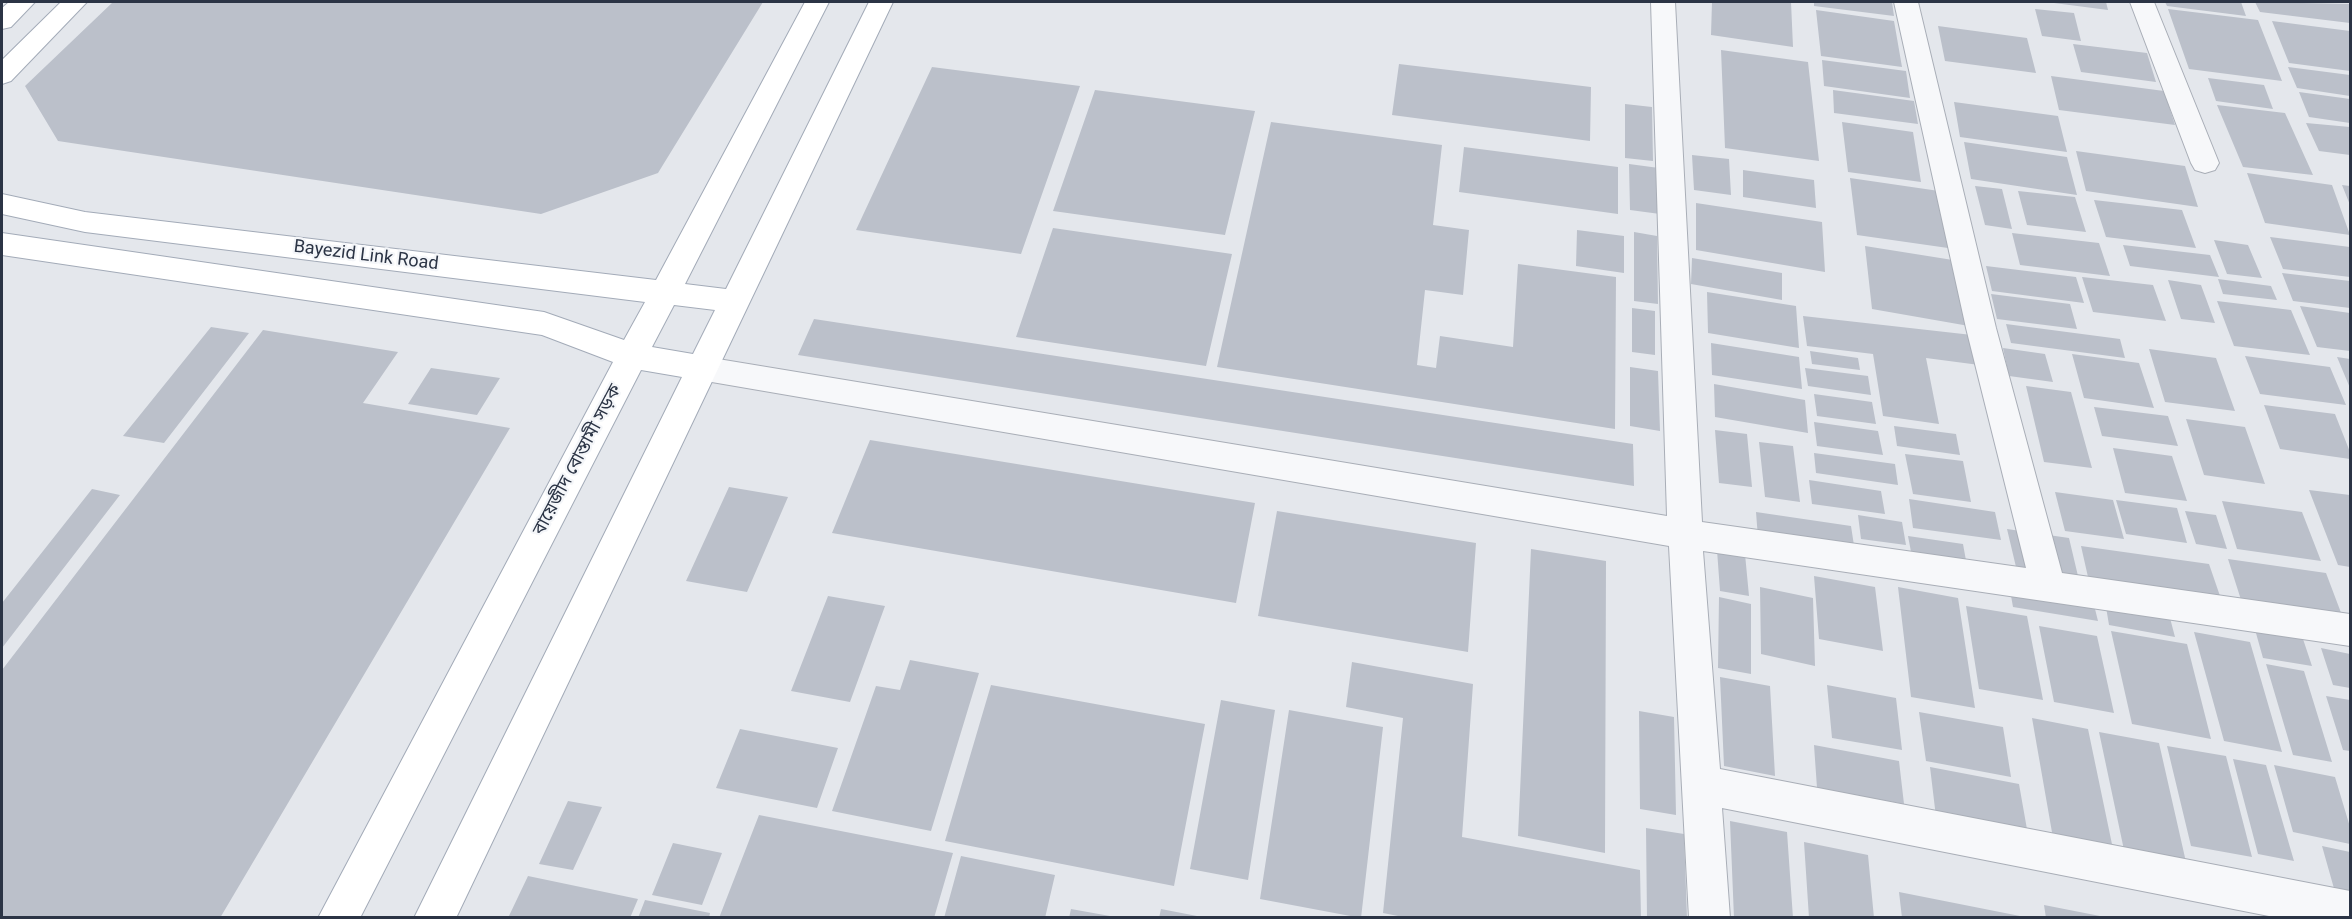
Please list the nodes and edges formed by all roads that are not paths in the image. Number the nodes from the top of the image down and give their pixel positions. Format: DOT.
graph roads {
  1 [pos="23,2"];
  2 [pos="75,2"];
  3 [pos="817,2"];
  4 [pos="881,2"];
  5 [pos="1663,2"];
  6 [pos="1906,2"];
  7 [pos="2142,2"];
  8 [pos="2,21"];
  9 [pos="2,75"];
  10 [pos="2205,163"];
  11 [pos="2,205"];
  12 [pos="2,244"];
  13 [pos="665,292"];
  14 [pos="732,301"];
  15 [pos="632,356"];
  16 [pos="700,368"];
  17 [pos="1685,534"];
  18 [pos="2048,586"];
  19 [pos="2350,630"];
  20 [pos="1703,785"];
  21 [pos="2350,911"];
  22 [pos="338,918"];
  23 [pos="434,918"];
  24 [pos="1710,918"];
  1 -- 8 [label="main road"];
  2 -- 9 [label="main road"];
  3 -- 13 [label="main road, বায়েজীদ বোস্তামী সড়ক"];
  4 -- 14 [label="main road"];
  5 -- 17 [label="street"];
  6 -- 18 [label="street"];
  7 -- 10 [label="street"];
  11 -- 13 [label="main road, Bayezid Link Road"];
  12 -- 15 [label="main road"];
  13 -- 14 [label="main road, Bayezid Link Road"];
  13 -- 15 [label="main road, বায়েজীদ বোস্তামী সড়ক"];
  14 -- 16 [label="main road"];
  15 -- 16 [label="main road"];
  15 -- 22 [label="main road, বায়েজীদ বোস্তামী সড়ক"];
  16 -- 17 [label="street"];
  16 -- 23 [label="main road"];
  17 -- 18 [label="street"];
  17 -- 20 [label="street"];
  18 -- 19 [label="street"];
  20 -- 21 [label="street"];
  20 -- 24 [label="street"];
}
